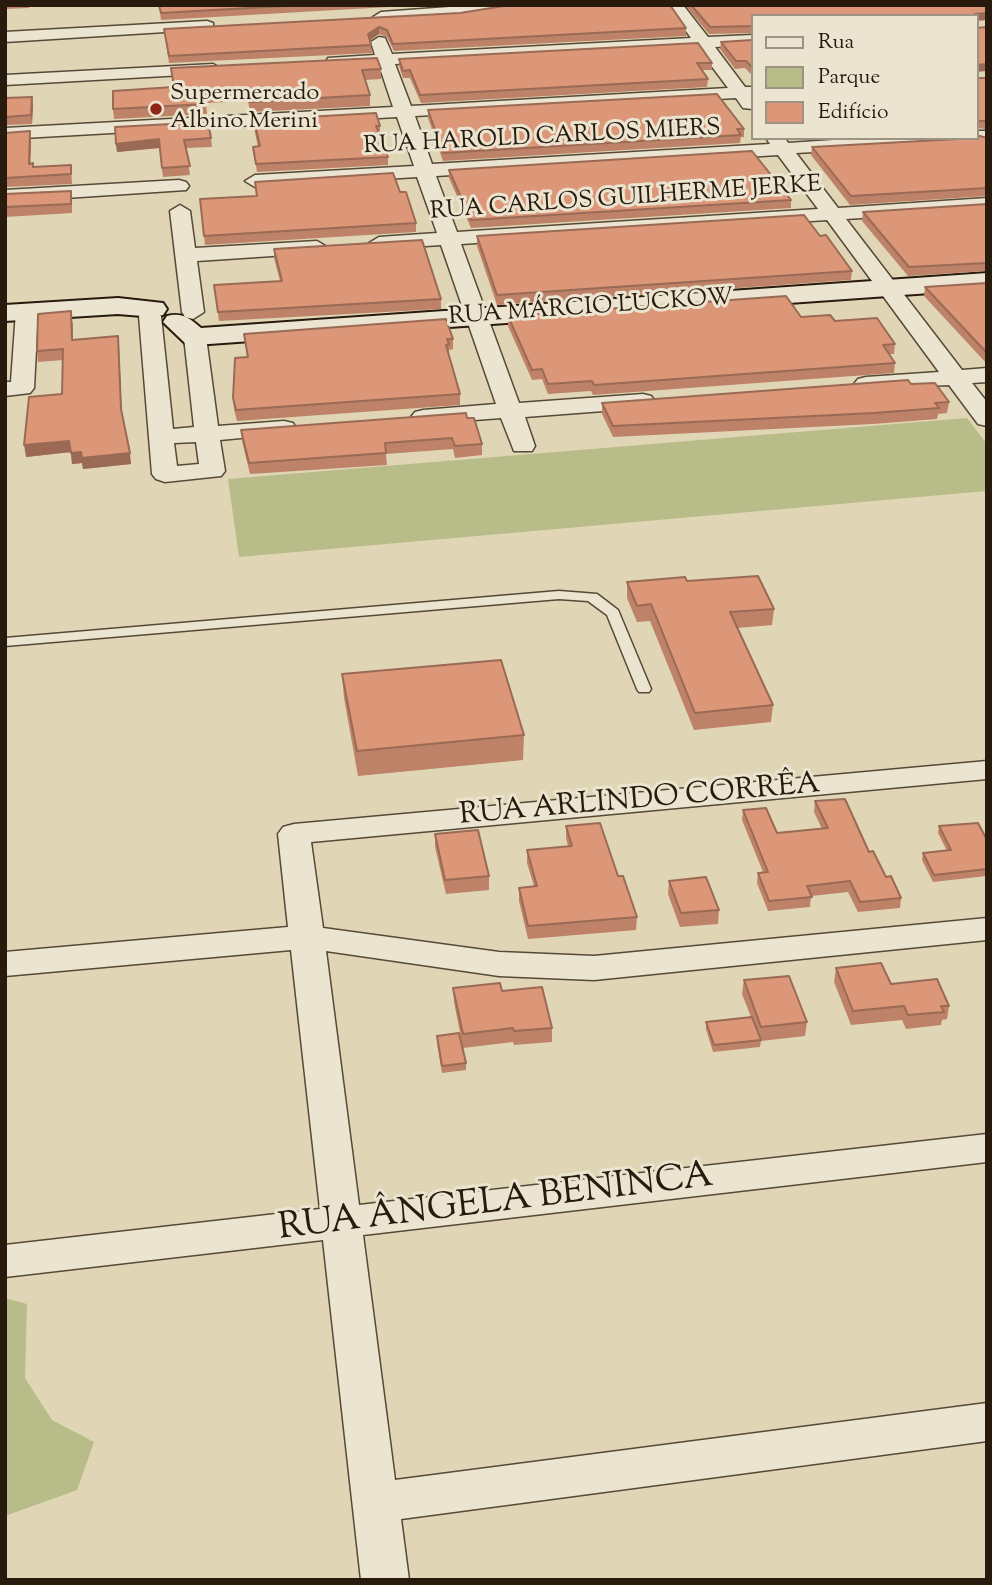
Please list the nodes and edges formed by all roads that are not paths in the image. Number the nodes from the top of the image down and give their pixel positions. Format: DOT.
graph roads {
  1 [pos="509,5"];
  2 [pos="675,5"];
  3 [pos="222,26"];
  4 [pos="5,37"];
  5 [pos="750,40"];
  6 [pos="703,42"];
  7 [pos="385,59"];
  8 [pos="317,63"];
  9 [pos="236,67"];
  10 [pos="5,80"];
  11 [pos="747,92"];
  12 [pos="403,111"];
  13 [pos="5,134"];
  14 [pos="898,140"];
  15 [pos="779,144"];
  16 [pos="424,171"];
  17 [pos="255,181"];
  18 [pos="179,186"];
  19 [pos="5,196"];
  20 [pos="987,204"];
  21 [pos="180,211"];
  22 [pos="832,214"];
  23 [pos="449,238"];
  24 [pos="365,243"];
  25 [pos="338,245"];
  26 [pos="185,255"];
  27 [pos="987,281"];
  28 [pos="889,288"];
  29 [pos="16,312"];
  30 [pos="477,317"];
  31 [pos="174,319"];
  32 [pos="987,375"];
  33 [pos="956,377"];
  34 [pos="844,386"];
  35 [pos="5,389"];
  36 [pos="663,399"];
  37 [pos="510,411"];
  38 [pos="400,419"];
  39 [pos="987,419"];
  40 [pos="304,426"];
  41 [pos="207,434"];
  42 [pos="161,437"];
  43 [pos="523,446"];
  44 [pos="5,642"];
  45 [pos="644,689"];
  46 [pos="987,770"];
  47 [pos="987,929"];
  48 [pos="307,937"];
  49 [pos="5,964"];
  50 [pos="987,1148"];
  51 [pos="341,1223"];
  52 [pos="5,1261"];
  53 [pos="987,1422"];
  54 [pos="375,1503"];
  55 [pos="384,1580"];
  1 -- 7 [label="street"];
  2 -- 6 [label="street"];
  3 -- 4 [label="street"];
  5 -- 6 [label="street"];
  6 -- 7 [label="street"];
  6 -- 11 [label="street"];
  7 -- 8 [label="street"];
  7 -- 12 [label="street"];
  9 -- 10 [label="street"];
  11 -- 12 [label="street"];
  12 -- 13 [label="street"];
  12 -- 16 [label="street"];
  14 -- 15 [label="street, RUA HAROLD CARLOS MIERS"];
  15 -- 16 [label="street, RUA HAROLD CARLOS MIERS"];
  15 -- 22 [label="street"];
  16 -- 17 [label="street, RUA HAROLD CARLOS MIERS"];
  16 -- 23 [label="street"];
  18 -- 19 [label="street"];
  20 -- 22 [label="street, RUA CARLOS GUILHERME JERKE"];
  21 -- 26 [label="street"];
  22 -- 23 [label="street, RUA CARLOS GUILHERME JERKE"];
  22 -- 28 [label="street"];
  23 -- 24 [label="street, RUA CARLOS GUILHERME JERKE"];
  23 -- 30 [label="street"];
  25 -- 26 [label="street"];
  26 -- 31 [label="street"];
  27 -- 28 [label="street, RUA MÁRCIO LUCKOW"];
  28 -- 30 [label="street, RUA MÁRCIO LUCKOW"];
  28 -- 33 [label="street"];
  29 -- 31 [label="street, RUA MÁRCIO LUCKOW"];
  29 -- 35 [label="street"];
  30 -- 31 [label="street, RUA MÁRCIO LUCKOW"];
  30 -- 37 [label="street"];
  31 -- 41 [label="street"];
  31 -- 42 [label="street"];
  32 -- 33 [label="street"];
  33 -- 34 [label="street"];
  33 -- 39 [label="street"];
  36 -- 37 [label="street"];
  37 -- 38 [label="street"];
  37 -- 43 [label="street"];
  40 -- 41 [label="street"];
  41 -- 42 [label="street"];
  41 -- 42 [label="street"];
  44 -- 45 [label="lane"];
  46 -- 48 [label="street, RUA ARLINDO CORRÊA"];
  47 -- 48 [label="street"];
  48 -- 49 [label="street"];
  48 -- 51 [label="street"];
  50 -- 51 [label="street, RUA ÂNGELA BENINCA"];
  51 -- 52 [label="street, RUA ÂNGELA BENINCA"];
  51 -- 54 [label="street"];
  53 -- 54 [label="street"];
  54 -- 55 [label="street"];
}
